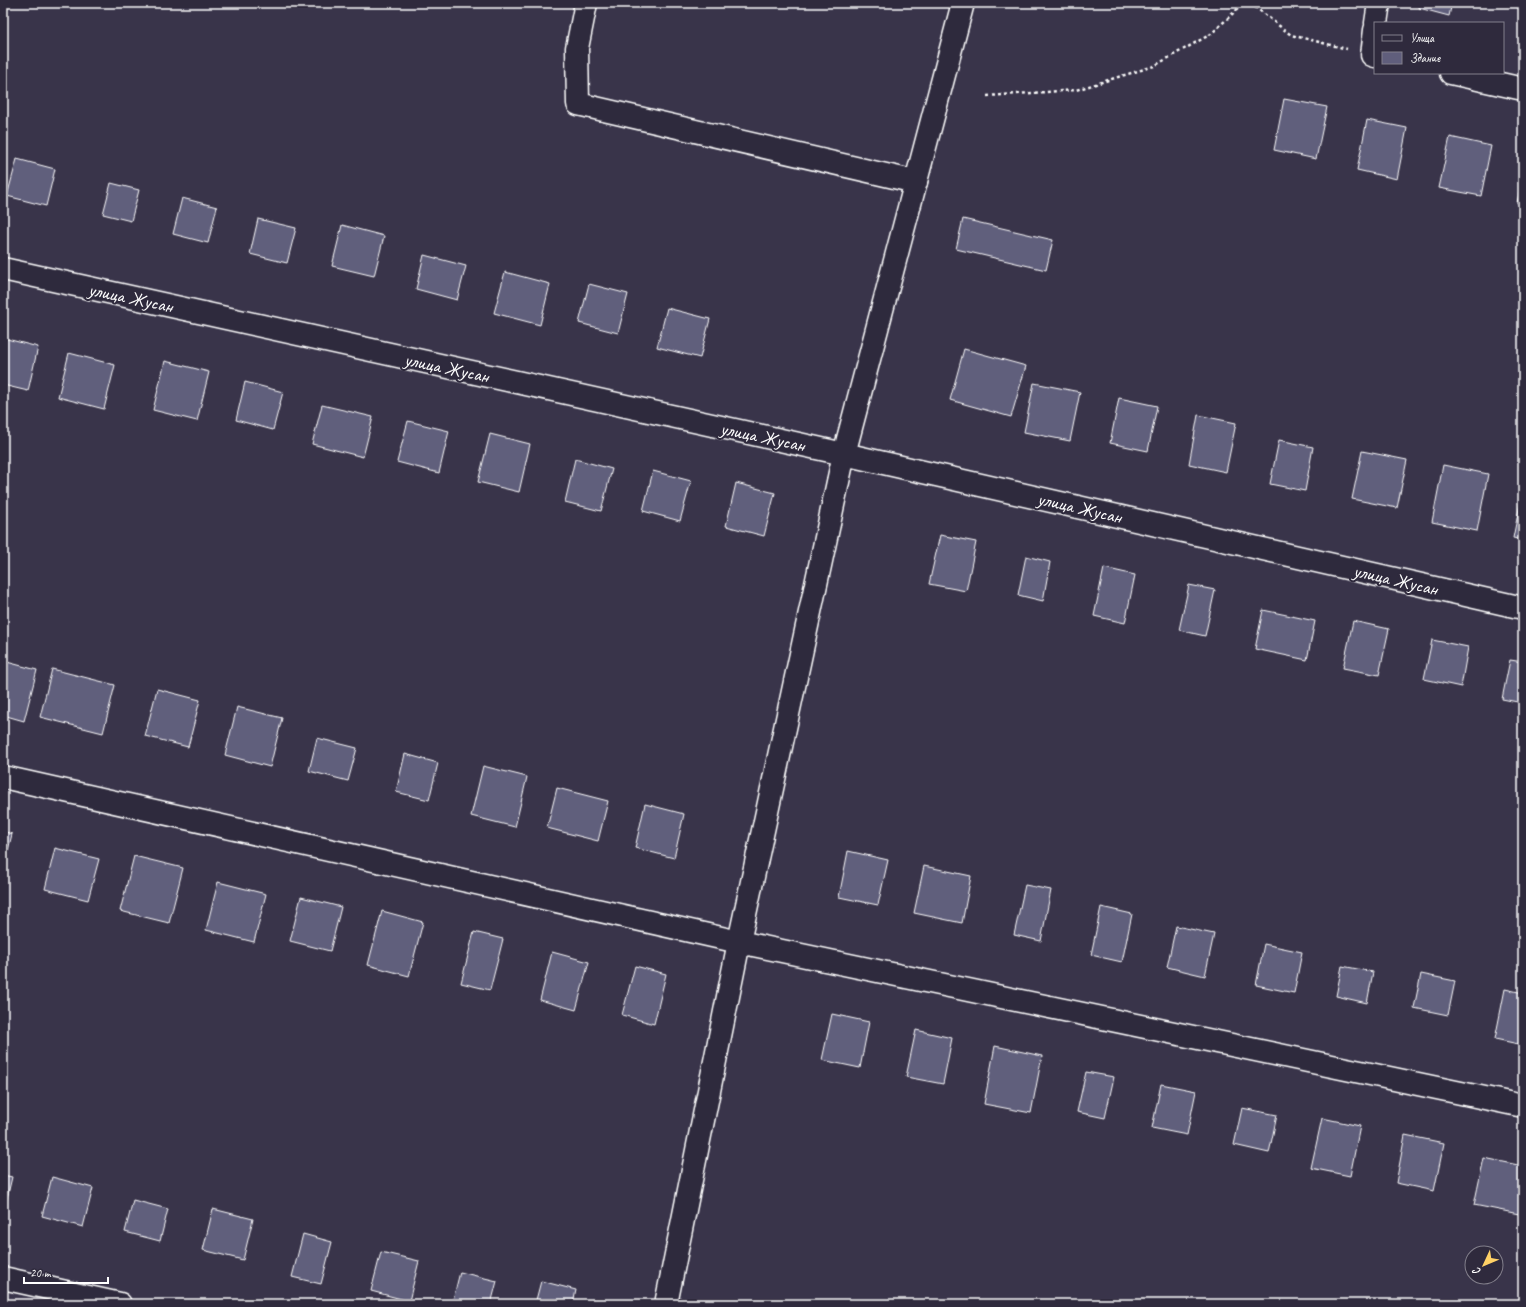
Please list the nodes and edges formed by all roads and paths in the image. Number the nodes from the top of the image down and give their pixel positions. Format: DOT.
graph roads {
  1 [pos="586,3"];
  2 [pos="963,3"];
  3 [pos="1244,3"];
  4 [pos="1250,3"];
  5 [pos="1379,3"];
  6 [pos="1376,22"];
  7 [pos="1374,43"];
  8 [pos="1373,56"];
  9 [pos="1456,74"];
  10 [pos="1523,89"];
  11 [pos="987,96"];
  12 [pos="916,182"];
  13 [pos="3,268"];
  14 [pos="844,454"];
  15 [pos="1523,608"];
  16 [pos="3,777"];
  17 [pos="739,942"];
  18 [pos="1523,1106"];
  19 [pos="3,1278"];
  20 [pos="120,1304"];
  21 [pos="666,1304"];
  1 -- 12 [label="street"];
  2 -- 12 [label="street"];
  3 -- 11 [label="path"];
  4 -- 8 [label="path"];
  5 -- 6 [label="street"];
  7 -- 8 [label="street"];
  9 -- 10 [label="street"];
  12 -- 14 [label="street"];
  13 -- 14 [label="street, улица Жусан"];
  14 -- 15 [label="street, улица Жусан"];
  14 -- 17 [label="street"];
  16 -- 17 [label="street"];
  17 -- 18 [label="street"];
  17 -- 21 [label="street"];
  19 -- 20 [label="street"];
}
